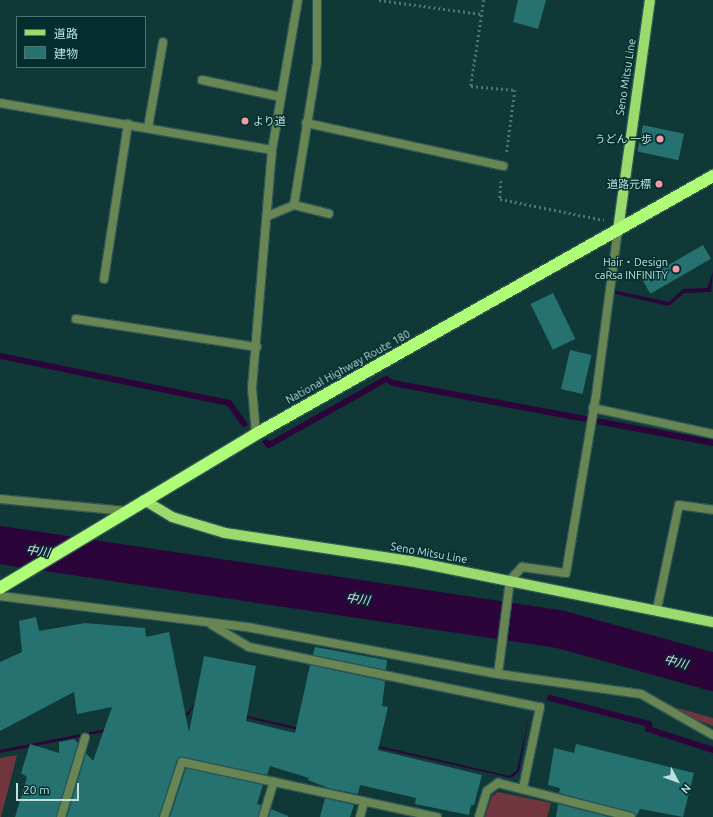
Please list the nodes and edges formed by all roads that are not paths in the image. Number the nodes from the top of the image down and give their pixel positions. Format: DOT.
graph roads {
  1 [pos="298,0"];
  2 [pos="317,0"];
  3 [pos="650,0"];
  4 [pos="163,42"];
  5 [pos="202,80"];
  6 [pos="281,97"];
  7 [pos="0,103"];
  8 [pos="306,123"];
  9 [pos="128,124"];
  10 [pos="148,128"];
  11 [pos="272,150"];
  12 [pos="503,166"];
  13 [pos="713,176"];
  14 [pos="294,205"];
  15 [pos="329,214"];
  16 [pos="268,216"];
  17 [pos="618,230"];
  18 [pos="104,279"];
  19 [pos="76,319"];
  20 [pos="257,347"];
  21 [pos="592,415"];
  22 [pos="256,434"];
  23 [pos="713,434"];
  24 [pos="0,499"];
  25 [pos="144,500"];
  26 [pos="713,510"];
  27 [pos="125,511"];
  28 [pos="510,584"];
  29 [pos="0,588"];
  30 [pos="0,596"];
  31 [pos="657,609"];
  32 [pos="713,622"];
  33 [pos="209,623"];
  34 [pos="498,671"];
  35 [pos="713,734"];
  36 [pos="85,738"];
  37 [pos="274,782"];
  38 [pos="523,788"];
  39 [pos="364,802"];
  40 [pos="61,817"];
  41 [pos="164,817"];
  42 [pos="263,817"];
  43 [pos="360,817"];
  44 [pos="437,817"];
  45 [pos="479,817"];
  46 [pos="632,817"];
  1 -- 6 [label="street"];
  2 -- 8 [label="street"];
  3 -- 17 [label="main road, Seno Mitsu Line"];
  4 -- 10 [label="street"];
  5 -- 6 [label="street"];
  6 -- 11 [label="street"];
  7 -- 9 [label="street"];
  8 -- 12 [label="street"];
  8 -- 14 [label="street"];
  9 -- 10 [label="street"];
  9 -- 18 [label="street"];
  10 -- 11 [label="street"];
  11 -- 16 [label="street"];
  13 -- 17 [label="highway, National Highway Route 180"];
  14 -- 15 [label="street"];
  14 -- 16 [label="street"];
  16 -- 20 [label="street"];
  17 -- 21 [label="street"];
  17 -- 22 [label="highway, National Highway Route 180"];
  19 -- 20 [label="street"];
  20 -- 22 [label="street"];
  21 -- 23 [label="street"];
  21 -- 28 [label="street"];
  22 -- 25 [label="highway, National Highway Route 180"];
  24 -- 27 [label="street"];
  25 -- 27 [label="highway, National Highway Route 180"];
  25 -- 28 [label="main road, Seno Mitsu Line"];
  26 -- 31 [label="street"];
  27 -- 29 [label="highway, National Highway Route 180"];
  28 -- 31 [label="main road, Seno Mitsu Line"];
  28 -- 34 [label="street"];
  30 -- 33 [label="street"];
  31 -- 32 [label="main road, Seno Mitsu Line"];
  33 -- 34 [label="street"];
  33 -- 38 [label="street"];
  34 -- 35 [label="street"];
  36 -- 40 [label="street"];
  37 -- 39 [label="street"];
  37 -- 41 [label="street"];
  37 -- 42 [label="street"];
  38 -- 45 [label="street"];
  38 -- 46 [label="street"];
  39 -- 43 [label="street"];
  39 -- 44 [label="street"];
}
